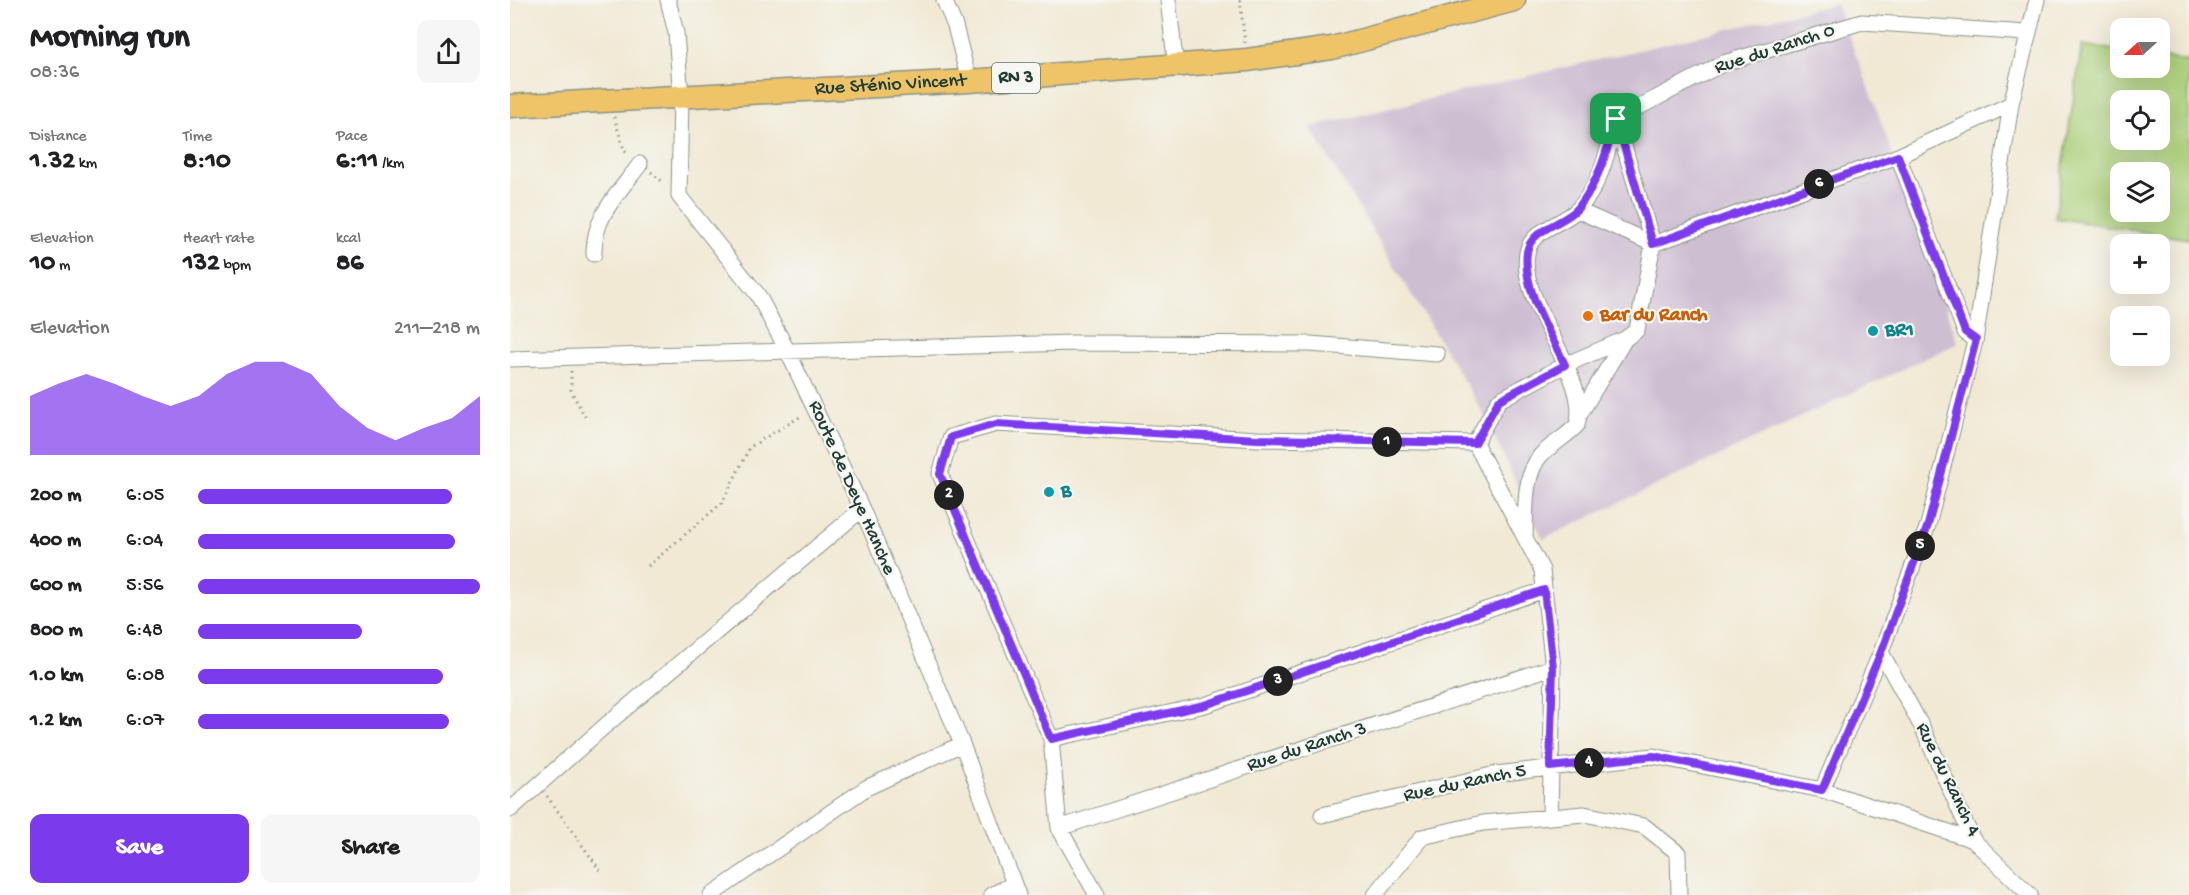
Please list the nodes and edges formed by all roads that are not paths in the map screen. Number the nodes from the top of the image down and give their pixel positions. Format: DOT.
graph roads {
  1 [pos="668,0"];
  2 [pos="944,0"];
  3 [pos="1167,0"];
  4 [pos="1514,0"];
  5 [pos="2037,0"];
  6 [pos="2027,33"];
  7 [pos="1176,67"];
  8 [pos="969,81"];
  9 [pos="681,97"];
  10 [pos="2011,104"];
  11 [pos="510,106"];
  12 [pos="1616,119"];
  13 [pos="1898,156"];
  14 [pos="640,164"];
  15 [pos="1577,210"];
  16 [pos="1653,244"];
  17 [pos="594,254"];
  18 [pos="1625,339"];
  19 [pos="1976,340"];
  20 [pos="787,351"];
  21 [pos="1437,354"];
  22 [pos="510,359"];
  23 [pos="1565,365"];
  24 [pos="1580,414"];
  25 [pos="1475,443"];
  26 [pos="862,509"];
  27 [pos="1525,538"];
  28 [pos="1544,590"];
  29 [pos="1881,652"];
  30 [pos="1553,667"];
  31 [pos="1051,739"];
  32 [pos="962,744"];
  33 [pos="1550,767"];
  34 [pos="1822,790"];
  35 [pos="510,810"];
  36 [pos="1322,815"];
  37 [pos="1550,817"];
  38 [pos="1059,828"];
  39 [pos="1973,840"];
  40 [pos="1016,890"];
  41 [pos="711,895"];
  42 [pos="991,895"];
  43 [pos="1097,895"];
  44 [pos="1375,895"];
  45 [pos="1679,895"];
  46 [pos="2030,895"];
  1 -- 9 [label="street, Route de Deye Hanche"];
  2 -- 8 [label="street"];
  3 -- 7 [label="street"];
  4 -- 7 [label="main road, Rue Sténio Vincent / RN 3"];
  5 -- 6 [label="street"];
  6 -- 10 [label="street"];
  6 -- 12 [label="street, Rue du Ranch 0"];
  7 -- 8 [label="main road, Rue Sténio Vincent / RN 3"];
  8 -- 9 [label="main road, Rue Sténio Vincent / RN 3"];
  9 -- 11 [label="main road, Rue Sténio Vincent / RN 3"];
  9 -- 20 [label="street, Route de Deye Hanche"];
  10 -- 13 [label="street"];
  10 -- 19 [label="street"];
  12 -- 15 [label="street"];
  12 -- 16 [label="street"];
  13 -- 16 [label="street"];
  13 -- 19 [label="street"];
  14 -- 17 [label="street"];
  15 -- 16 [label="street"];
  15 -- 23 [label="street"];
  16 -- 18 [label="street"];
  18 -- 23 [label="street"];
  18 -- 24 [label="street"];
  19 -- 29 [label="street"];
  20 -- 21 [label="street"];
  20 -- 22 [label="street"];
  20 -- 26 [label="street, Route de Deye Hanche"];
  23 -- 24 [label="street"];
  23 -- 25 [label="street"];
  24 -- 27 [label="street"];
  25 -- 27 [label="street"];
  25 -- 31 [label="street"];
  26 -- 32 [label="street, Route de Deye Hanche"];
  26 -- 35 [label="street"];
  27 -- 28 [label="street"];
  28 -- 30 [label="street"];
  28 -- 31 [label="street"];
  29 -- 34 [label="street"];
  29 -- 39 [label="street, Rue du Ranch 4"];
  30 -- 33 [label="street"];
  30 -- 38 [label="street, Rue du Ranch 3"];
  31 -- 38 [label="street"];
  32 -- 40 [label="street, Route de Deye Hanche"];
  32 -- 41 [label="street"];
  33 -- 34 [label="street, Rue du Ranch 5"];
  33 -- 36 [label="street, Rue du Ranch 5"];
  33 -- 37 [label="street"];
  34 -- 39 [label="street, Rue du Ranch 5"];
  37 -- 44 [label="street"];
  37 -- 45 [label="street"];
  38 -- 43 [label="street"];
  39 -- 46 [label="street, Rue du Ranch 4"];
  40 -- 42 [label="street"];
}
